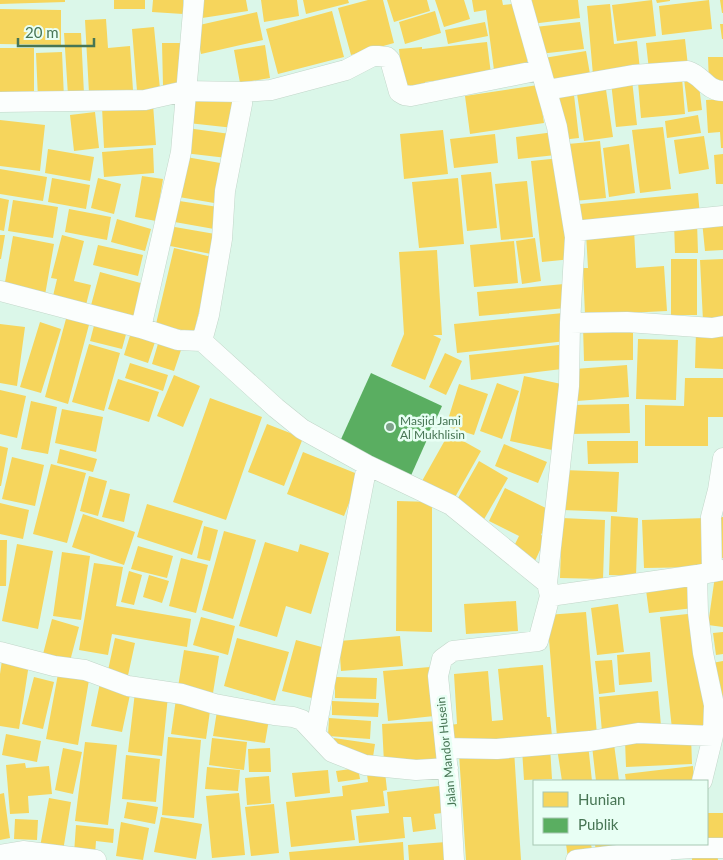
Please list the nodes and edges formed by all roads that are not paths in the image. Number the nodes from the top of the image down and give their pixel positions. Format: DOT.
graph roads {
  1 [pos="194,0"];
  2 [pos="521,0"];
  3 [pos="540,70"];
  4 [pos="546,90"];
  5 [pos="185,91"];
  6 [pos="723,91"];
  7 [pos="242,92"];
  8 [pos="0,102"];
  9 [pos="723,216"];
  10 [pos="574,231"];
  11 [pos="0,291"];
  12 [pos="570,322"];
  13 [pos="723,326"];
  14 [pos="141,328"];
  15 [pos="202,341"];
  16 [pos="723,458"];
  17 [pos="367,466"];
  18 [pos="711,572"];
  19 [pos="548,589"];
  20 [pos="0,652"];
  21 [pos="315,734"];
  22 [pos="713,736"];
  23 [pos="446,748"];
  24 [pos="448,768"];
  25 [pos="702,780"];
  26 [pos="694,846"];
  27 [pos="723,848"];
  28 [pos="0,855"];
  29 [pos="660,855"];
  30 [pos="96,860"];
  31 [pos="454,860"];
  32 [pos="576,860"];
  1 -- 5 [label="street"];
  2 -- 3 [label="street"];
  3 -- 4 [label="street"];
  3 -- 7 [label="street"];
  4 -- 6 [label="street"];
  4 -- 10 [label="street"];
  5 -- 7 [label="street"];
  5 -- 8 [label="street"];
  5 -- 14 [label="street"];
  7 -- 15 [label="street"];
  9 -- 10 [label="street"];
  10 -- 12 [label="street"];
  11 -- 14 [label="street"];
  12 -- 13 [label="street"];
  12 -- 19 [label="street"];
  14 -- 15 [label="street"];
  15 -- 17 [label="street"];
  16 -- 18 [label="street"];
  17 -- 19 [label="street"];
  17 -- 21 [label="street"];
  18 -- 19 [label="street"];
  18 -- 22 [label="street"];
  19 -- 23 [label="street, Jalan Mandor Husein"];
  20 -- 21 [label="street"];
  21 -- 24 [label="street"];
  22 -- 23 [label="street"];
  22 -- 25 [label="street"];
  23 -- 24 [label="street, Jalan Mandor Husein"];
  24 -- 31 [label="street, Jalan Mandor Husein"];
  26 -- 27 [label="street"];
  26 -- 29 [label="street"];
  28 -- 30 [label="street"];
  29 -- 32 [label="street"];
}
